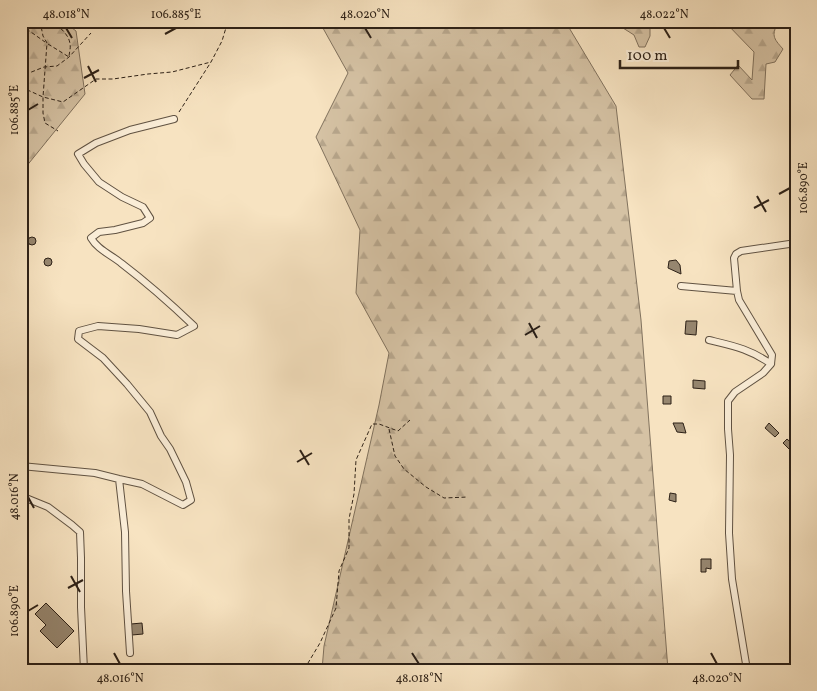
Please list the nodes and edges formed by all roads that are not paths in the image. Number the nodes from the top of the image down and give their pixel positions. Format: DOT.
graph roads {
  1 [pos="174,119"];
  2 [pos="796,243"];
  3 [pos="680,286"];
  4 [pos="737,291"];
  5 [pos="709,340"];
  6 [pos="771,364"];
  7 [pos="21,466"];
  8 [pos="119,480"];
  9 [pos="21,496"];
  10 [pos="130,653"];
  11 [pos="21,660"];
  12 [pos="31,670"];
  13 [pos="84,670"];
  14 [pos="747,670"];
  1 -- 8 [label="street"];
  2 -- 4 [label="street"];
  3 -- 4 [label="street"];
  4 -- 6 [label="street"];
  5 -- 6 [label="street"];
  6 -- 14 [label="street"];
  7 -- 8 [label="street"];
  8 -- 10 [label="street"];
  9 -- 13 [label="street"];
  11 -- 12 [label="street"];
}
